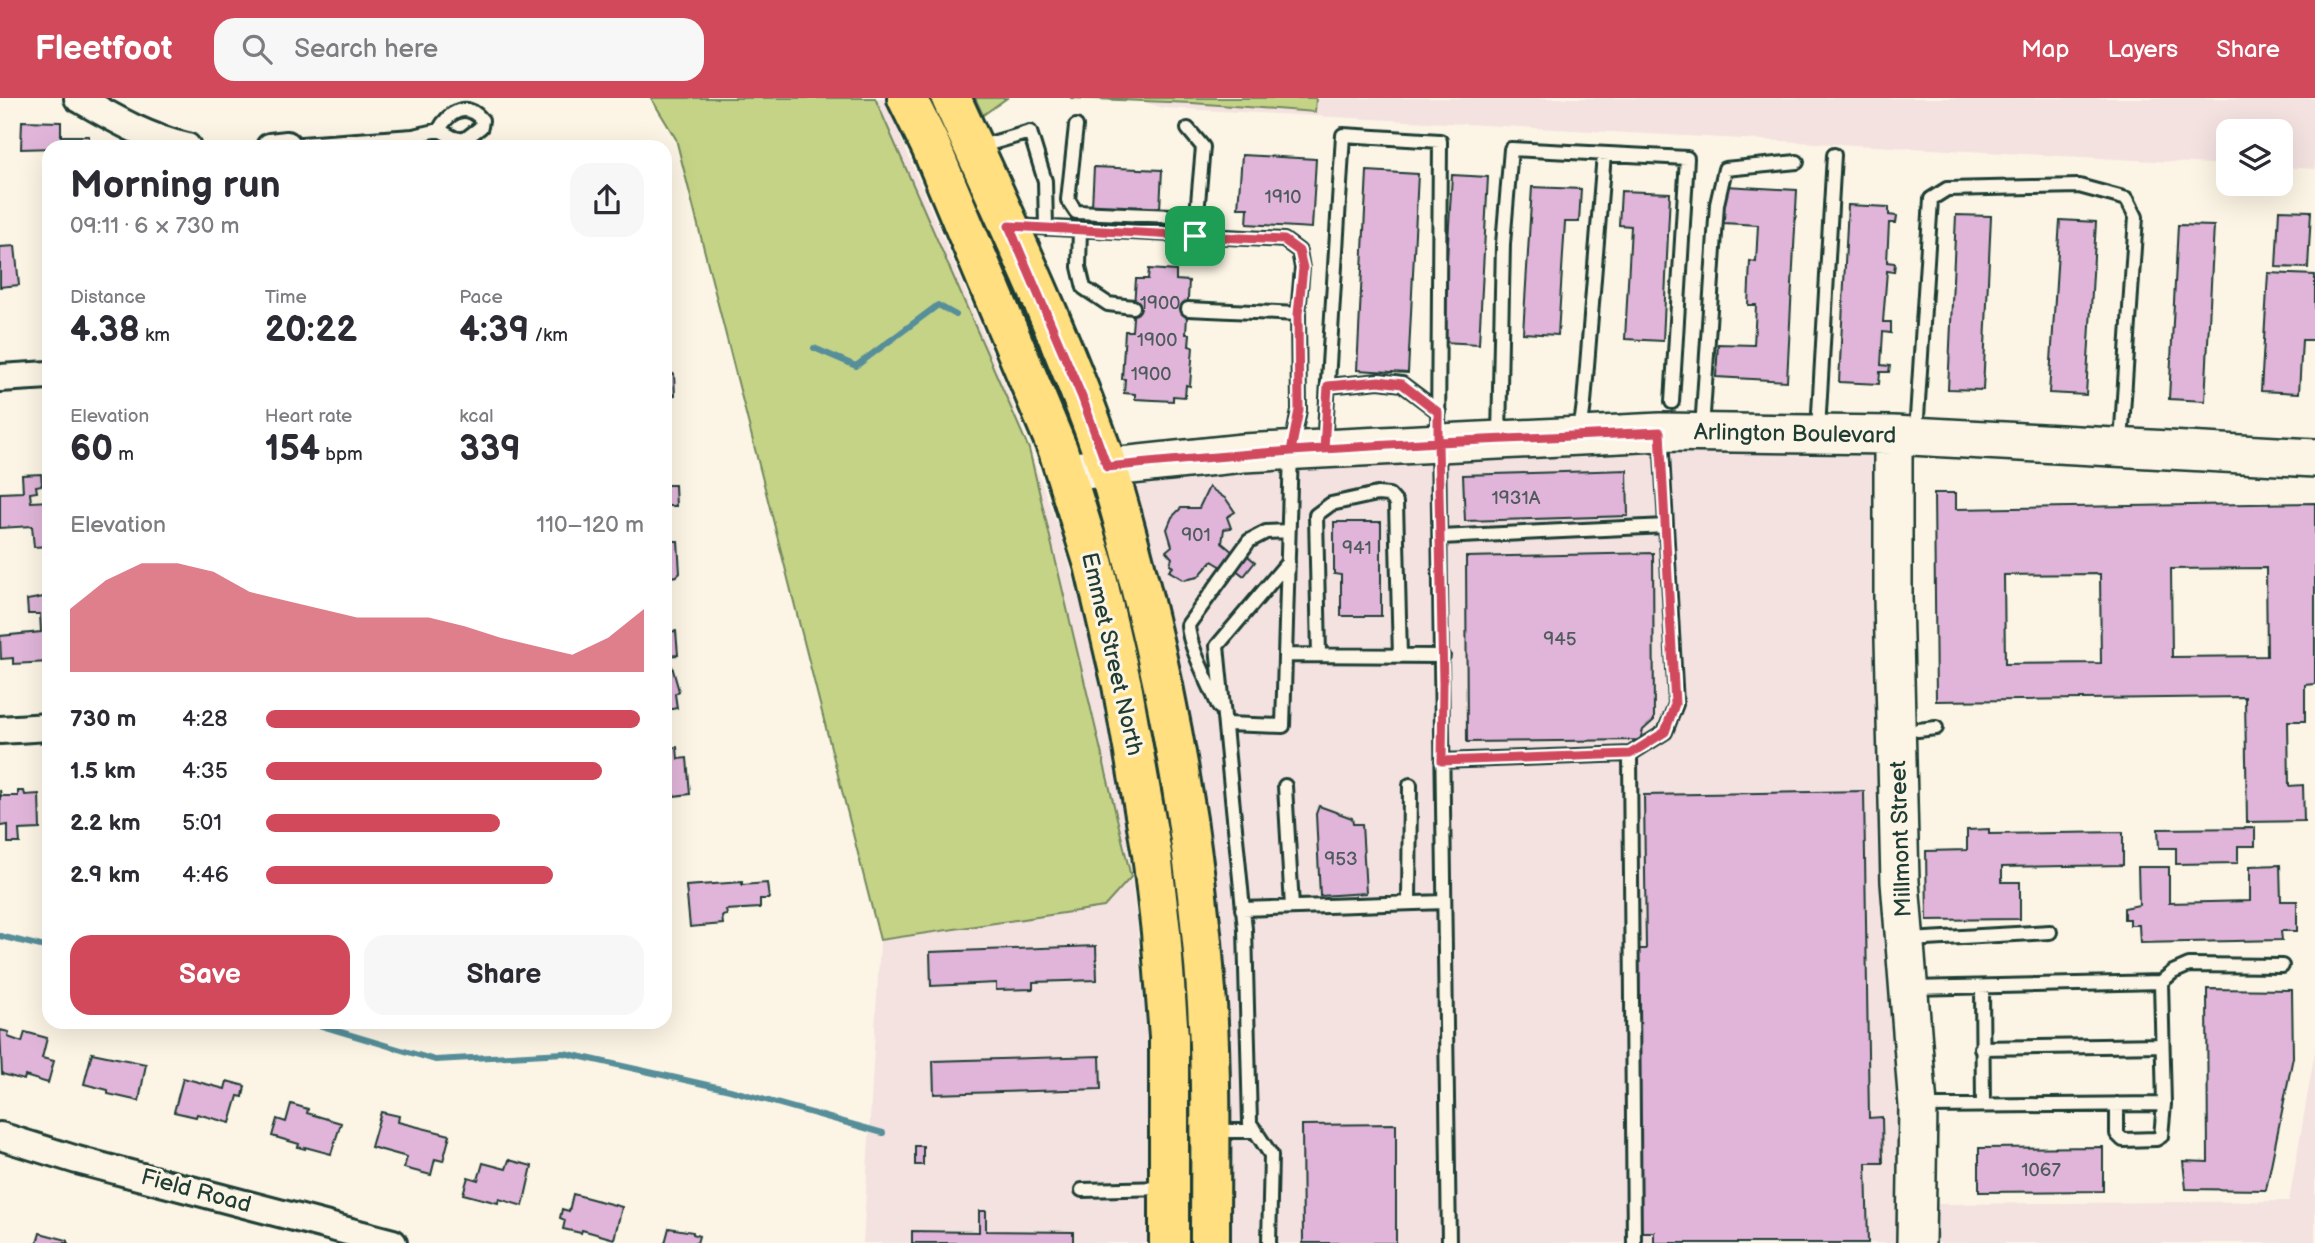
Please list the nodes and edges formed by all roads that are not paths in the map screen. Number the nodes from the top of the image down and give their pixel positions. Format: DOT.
graph roads {
  1 [pos="78,98"];
  2 [pos="907,98"];
  3 [pos="951,98"];
  4 [pos="1076,126"];
  5 [pos="1188,129"];
  6 [pos="439,130"];
  7 [pos="160,140"];
  8 [pos="359,140"];
  9 [pos="974,148"];
  10 [pos="1604,154"];
  11 [pos="1834,155"];
  12 [pos="1797,162"];
  13 [pos="1197,217"];
  14 [pos="1009,226"];
  15 [pos="1046,228"];
  16 [pos="1080,229"];
  17 [pos="1195,236"];
  18 [pos="1133,307"];
  19 [pos="1188,309"];
  20 [pos="1298,314"];
  21 [pos="42,375"];
  22 [pos="0,378"];
  23 [pos="1328,386"];
  24 [pos="1666,417"];
  25 [pos="1438,427"];
  26 [pos="1702,433"];
  27 [pos="1818,434"];
  28 [pos="1904,435"];
  29 [pos="1579,436"];
  30 [pos="1499,440"];
  31 [pos="2121,447"];
  32 [pos="1307,450"];
  33 [pos="2315,458"];
  34 [pos="1107,467"];
  35 [pos="1065,472"];
  36 [pos="1666,526"];
  37 [pos="1288,531"];
  38 [pos="1441,537"];
  39 [pos="1288,562"];
  40 [pos="1285,655"];
  41 [pos="1319,655"];
  42 [pos="1400,656"];
  43 [pos="1443,656"];
  44 [pos="1226,724"];
  45 [pos="42,727"];
  46 [pos="1936,728"];
  47 [pos="0,730"];
  48 [pos="1918,730"];
  49 [pos="1630,754"];
  50 [pos="1442,761"];
  51 [pos="1410,785"];
  52 [pos="1284,786"];
  53 [pos="1444,902"];
  54 [pos="1409,903"];
  55 [pos="1292,907"];
  56 [pos="1242,909"];
  57 [pos="2050,932"];
  58 [pos="1905,940"];
  59 [pos="2282,966"];
  60 [pos="2161,982"];
  61 [pos="1982,987"];
  62 [pos="1909,988"];
  63 [pos="2162,1045"];
  64 [pos="1981,1048"];
  65 [pos="2117,1104"];
  66 [pos="2164,1104"];
  67 [pos="1983,1105"];
  68 [pos="1918,1106"];
  69 [pos="1210,1131"];
  70 [pos="1256,1131"];
  71 [pos="0,1136"];
  72 [pos="1170,1188"];
  73 [pos="1082,1190"];
  74 [pos="393,1243"];
  75 [pos="1169,1243"];
  76 [pos="1210,1243"];
  77 [pos="1269,1243"];
  78 [pos="1449,1243"];
  79 [pos="1634,1243"];
  80 [pos="1916,1243"];
  1 -- 7 [label="street"];
  2 -- 35 [label="main road, Emmet Street North"];
  3 -- 9 [label="main road, Emmet Street North"];
  4 -- 13 [label="lane"];
  5 -- 13 [label="lane"];
  6 -- 8 [label="lane"];
  9 -- 14 [label="main road, Emmet Street North"];
  9 -- 15 [label="lane"];
  10 -- 24 [label="lane"];
  10 -- 29 [label="lane"];
  10 -- 30 [label="lane"];
  11 -- 27 [label="lane"];
  12 -- 26 [label="lane"];
  13 -- 17 [label="lane"];
  14 -- 15 [label="lane"];
  14 -- 34 [label="main road, Emmet Street North"];
  15 -- 16 [label="lane"];
  16 -- 17 [label="lane"];
  16 -- 18 [label="lane"];
  17 -- 20 [label="lane"];
  19 -- 20 [label="lane"];
  20 -- 32 [label="lane"];
  21 -- 22 [label="street"];
  23 -- 25 [label="lane"];
  23 -- 25 [label="lane"];
  23 -- 32 [label="lane"];
  24 -- 26 [label="street, Arlington Boulevard"];
  24 -- 29 [label="street, Arlington Boulevard"];
  24 -- 36 [label="lane"];
  25 -- 30 [label="street, Arlington Boulevard"];
  25 -- 32 [label="street, Arlington Boulevard"];
  25 -- 38 [label="lane"];
  26 -- 27 [label="street, Arlington Boulevard"];
  27 -- 28 [label="street, Arlington Boulevard"];
  28 -- 31 [label="street, Arlington Boulevard"];
  28 -- 31 [label="lane"];
  28 -- 58 [label="street, Millmont Street"];
  29 -- 30 [label="street, Arlington Boulevard"];
  31 -- 33 [label="street, Arlington Boulevard"];
  32 -- 34 [label="street, Arlington Boulevard"];
  32 -- 37 [label="lane"];
  34 -- 35 [label="street, Arlington Boulevard"];
  34 -- 69 [label="main road, Emmet Street North"];
  35 -- 72 [label="main road, Emmet Street North"];
  36 -- 38 [label="lane"];
  36 -- 49 [label="lane"];
  37 -- 39 [label="lane"];
  37 -- 44 [label="lane"];
  38 -- 43 [label="lane"];
  39 -- 40 [label="lane"];
  39 -- 44 [label="lane"];
  40 -- 41 [label="lane"];
  40 -- 44 [label="lane"];
  41 -- 42 [label="lane"];
  41 -- 42 [label="lane"];
  42 -- 43 [label="lane"];
  43 -- 50 [label="lane"];
  44 -- 56 [label="lane"];
  45 -- 47 [label="street"];
  46 -- 48 [label="lane"];
  49 -- 50 [label="lane"];
  49 -- 79 [label="lane"];
  50 -- 53 [label="lane"];
  51 -- 54 [label="lane"];
  52 -- 55 [label="lane"];
  53 -- 54 [label="lane"];
  53 -- 78 [label="lane"];
  54 -- 55 [label="lane"];
  55 -- 56 [label="lane"];
  56 -- 70 [label="lane"];
  57 -- 58 [label="lane"];
  58 -- 62 [label="street, Millmont Street"];
  59 -- 60 [label="lane"];
  60 -- 61 [label="lane"];
  60 -- 63 [label="lane"];
  61 -- 62 [label="lane"];
  61 -- 64 [label="lane"];
  62 -- 68 [label="street, Millmont Street"];
  63 -- 64 [label="lane"];
  63 -- 66 [label="lane"];
  64 -- 67 [label="lane"];
  65 -- 66 [label="lane"];
  65 -- 66 [label="lane"];
  65 -- 67 [label="lane"];
  67 -- 68 [label="lane"];
  68 -- 80 [label="street, Millmont Street"];
  69 -- 70 [label="lane"];
  69 -- 76 [label="main road, Emmet Street North"];
  70 -- 77 [label="lane"];
  71 -- 74 [label="street, Field Road"];
  72 -- 73 [label="lane"];
  72 -- 75 [label="main road, Emmet Street North"];
}
